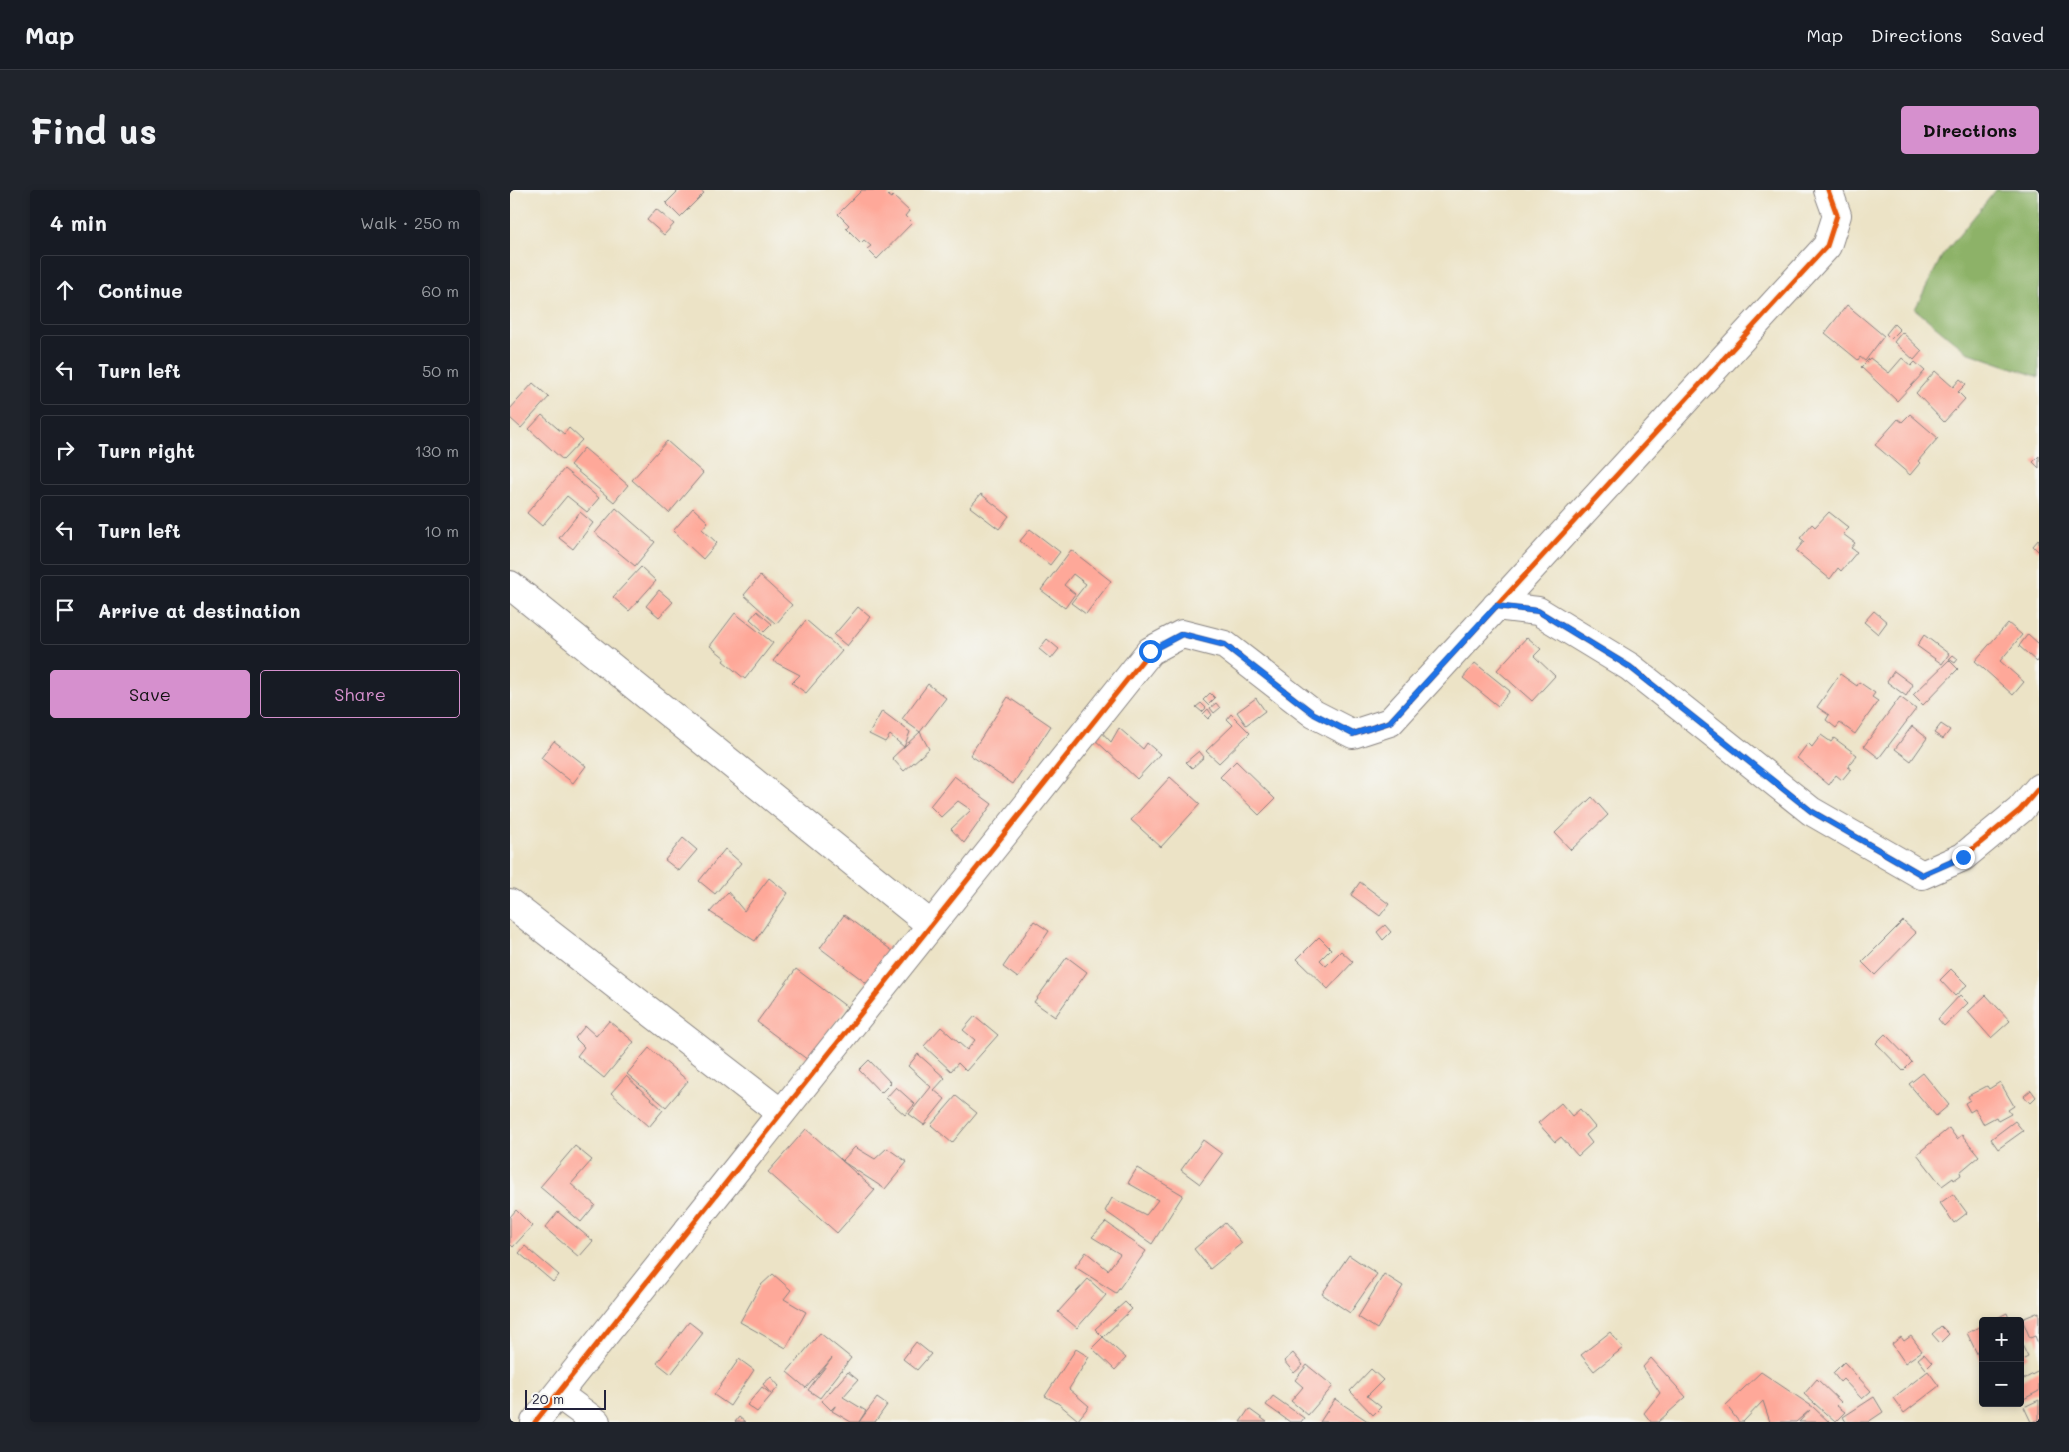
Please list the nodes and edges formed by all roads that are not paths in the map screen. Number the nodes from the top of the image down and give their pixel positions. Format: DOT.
graph roads {
  1 [pos="1828,190"];
  2 [pos="510,585"];
  3 [pos="1496,606"];
  4 [pos="2039,788"];
  5 [pos="510,903"];
  6 [pos="932,925"];
  7 [pos="781,1113"];
  8 [pos="558,1394"];
  9 [pos="535,1422"];
  10 [pos="596,1422"];
  1 -- 3 [label="street"];
  2 -- 6 [label="street"];
  3 -- 4 [label="street"];
  3 -- 6 [label="street"];
  5 -- 7 [label="street"];
  6 -- 7 [label="street"];
  7 -- 8 [label="street"];
  8 -- 9 [label="street"];
  8 -- 10 [label="street"];
}
